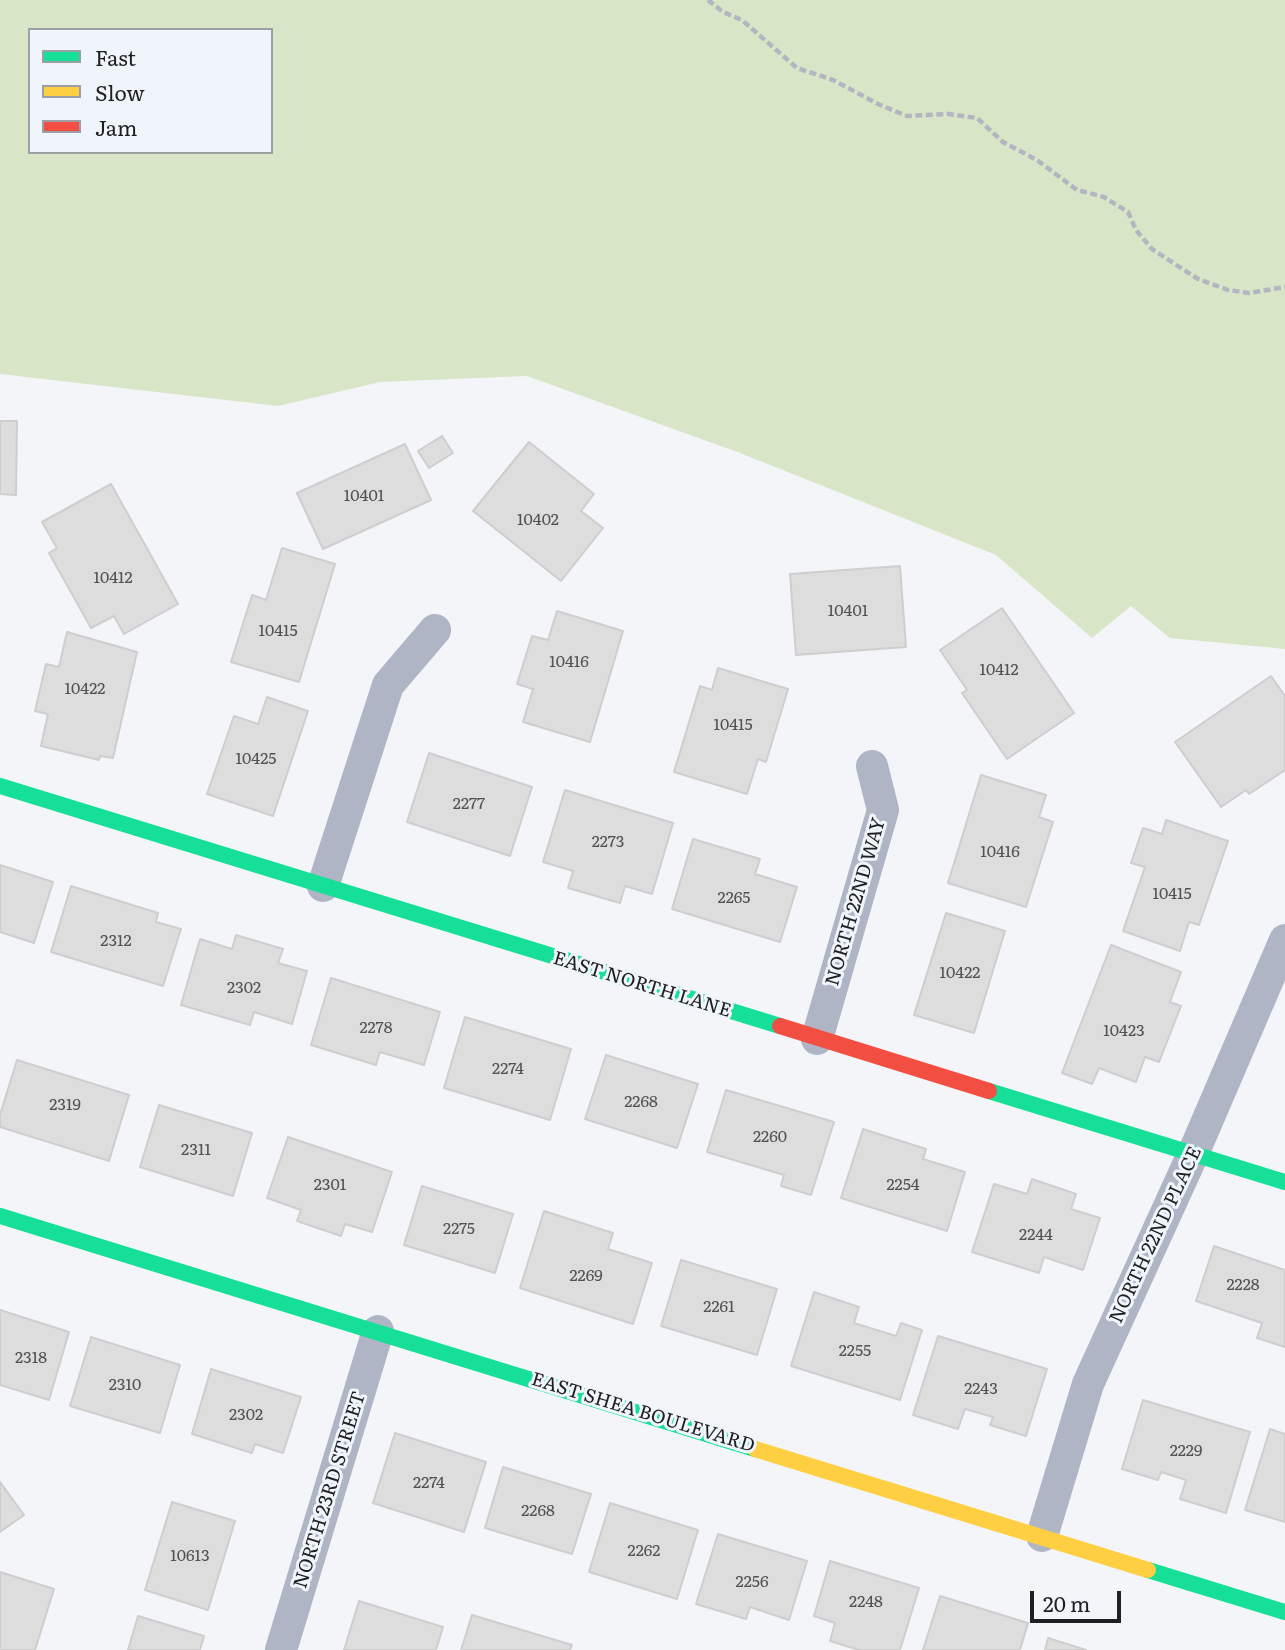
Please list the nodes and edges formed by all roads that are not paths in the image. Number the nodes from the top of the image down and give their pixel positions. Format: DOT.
graph roads {
  1 [pos="435,630"];
  2 [pos="872,765"];
  3 [pos="0,786"];
  4 [pos="323,886"];
  5 [pos="1285,940"];
  6 [pos="817,1039"];
  7 [pos="1194,1154"];
  8 [pos="1285,1182"];
  9 [pos="0,1216"];
  10 [pos="378,1331"];
  11 [pos="1042,1536"];
  12 [pos="1285,1612"];
  13 [pos="281,1650"];
  1 -- 4 [label="street"];
  2 -- 6 [label="street, NORTH 22ND WAY"];
  3 -- 4 [label="street, EAST NORTH LANE"];
  4 -- 6 [label="street, EAST NORTH LANE"];
  5 -- 7 [label="street, NORTH 22ND PLACE"];
  6 -- 7 [label="street, EAST NORTH LANE"];
  7 -- 8 [label="street, EAST NORTH LANE"];
  7 -- 11 [label="street, NORTH 22ND PLACE"];
  9 -- 10 [label="street, EAST SHEA BOULEVARD"];
  10 -- 11 [label="street, EAST SHEA BOULEVARD"];
  10 -- 13 [label="street, NORTH 23RD STREET"];
  11 -- 12 [label="street, EAST SHEA BOULEVARD"];
}
